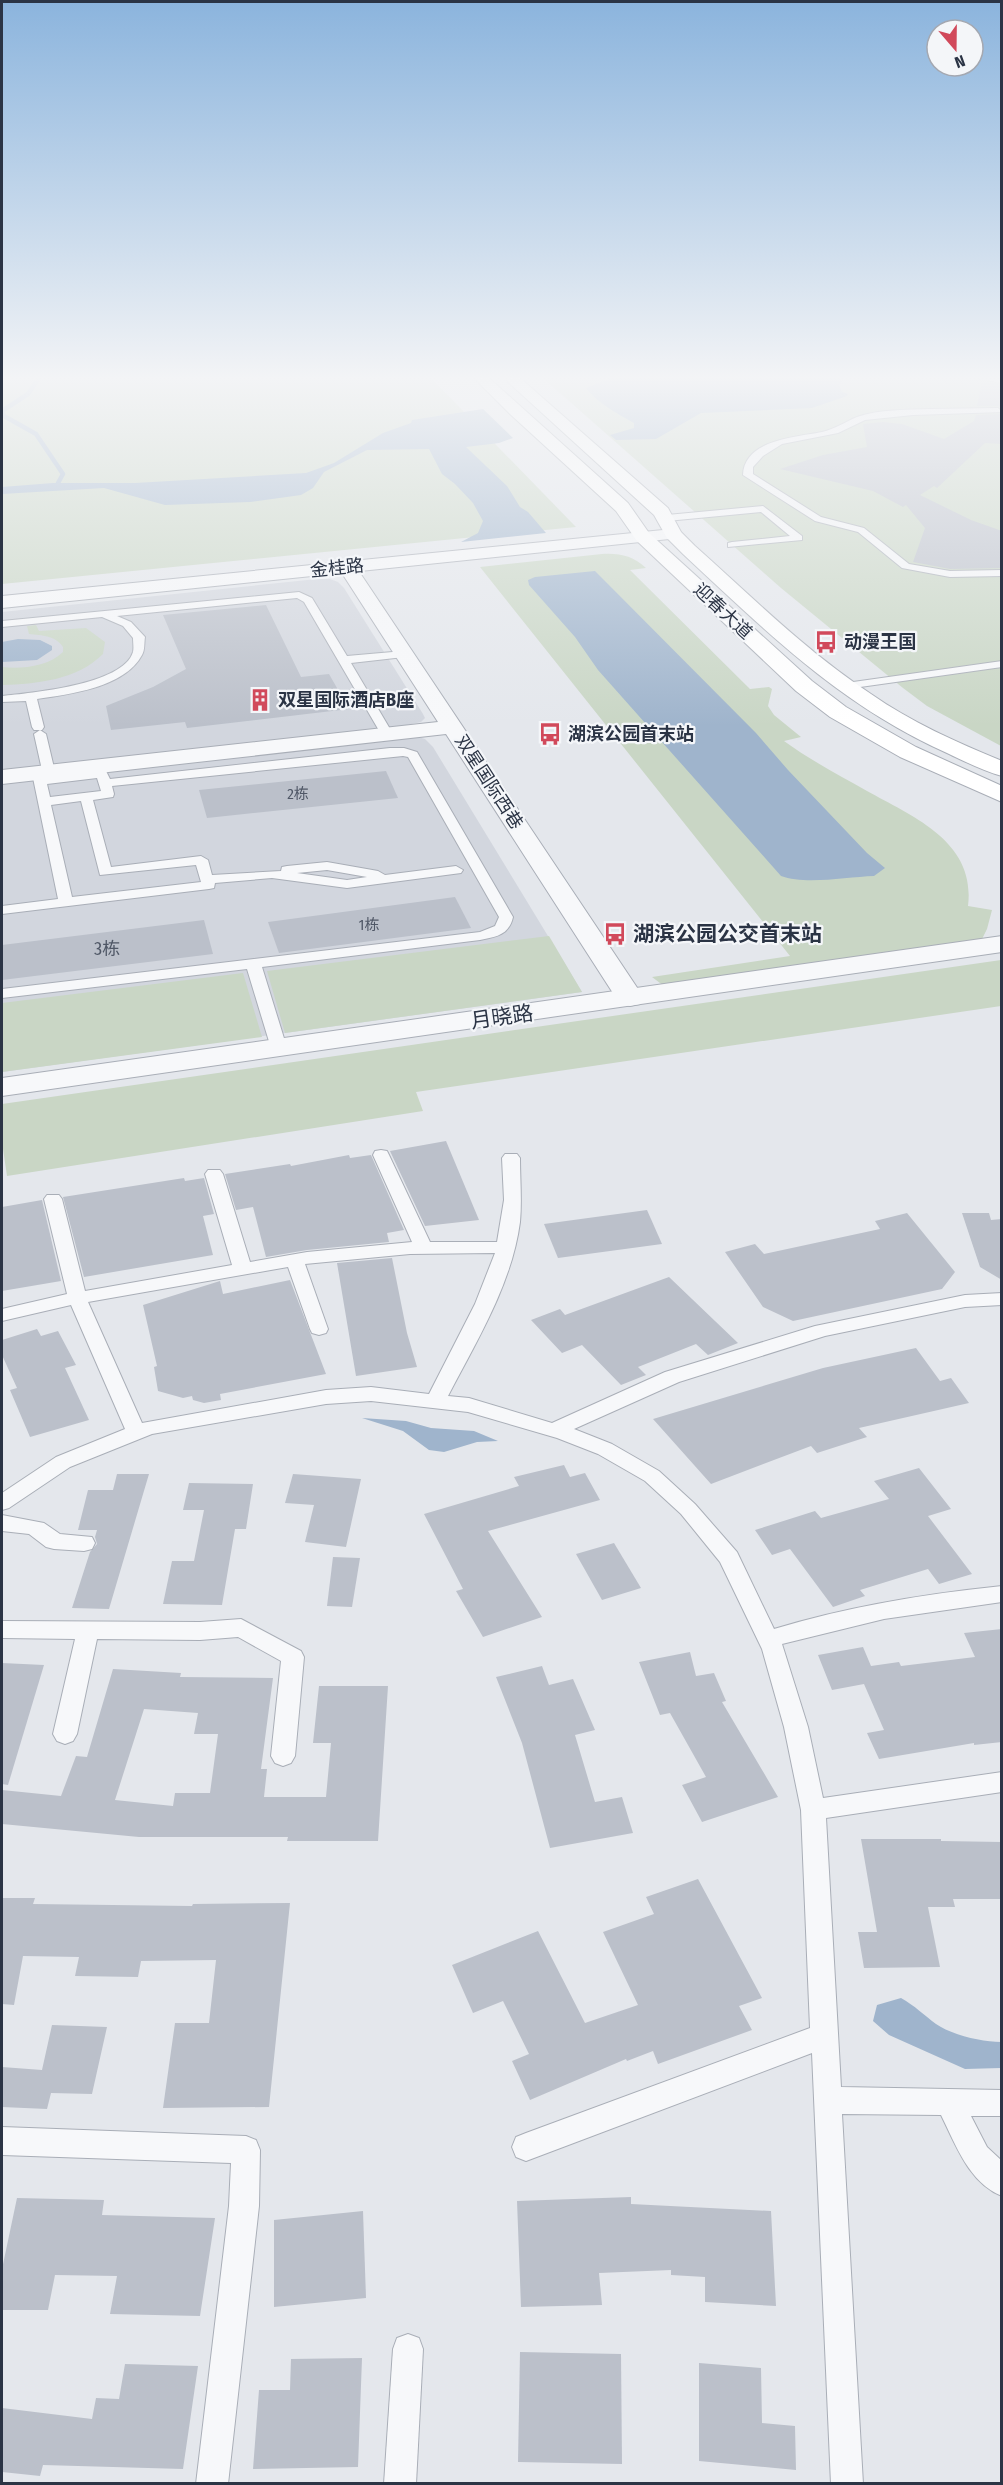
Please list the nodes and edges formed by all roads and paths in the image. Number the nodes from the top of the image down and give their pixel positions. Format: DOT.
graph roads {
  1 [pos="606,494"];
  2 [pos="643,494"];
  3 [pos="777,494"];
  4 [pos="670,527"];
  5 [pos="640,534"];
  6 [pos="732,545"];
  7 [pos="906,566"];
  8 [pos="347,567"];
  9 [pos="1002,573"];
  10 [pos="925,580"];
  11 [pos="2,595"];
  12 [pos="30,596"];
  13 [pos="2,602"];
  14 [pos="103,614"];
  15 [pos="38,621"];
  16 [pos="2,624"];
  17 [pos="404,654"];
  18 [pos="344,660"];
  19 [pos="1002,664"];
  20 [pos="846,686"];
  21 [pos="31,697"];
  22 [pos="2,699"];
  23 [pos="453,727"];
  24 [pos="387,734"];
  25 [pos="1002,769"];
  26 [pos="42,775"];
  27 [pos="2,777"];
  28 [pos="105,783"];
  29 [pos="1002,795"];
  30 [pos="87,797"];
  31 [pos="44,801"];
  32 [pos="472,854"];
  33 [pos="456,870"];
  34 [pos="485,878"];
  35 [pos="207,880"];
  36 [pos="66,902"];
  37 [pos="2,910"];
  38 [pos="1002,944"];
  39 [pos="253,963"];
  40 [pos="2,994"];
  41 [pos="630,998"];
  42 [pos="279,1048"];
  43 [pos="2,1087"];
  44 [pos="381,1155"];
  45 [pos="511,1158"];
  46 [pos="214,1173"];
  47 [pos="53,1199"];
  48 [pos="505,1247"];
  49 [pos="424,1248"];
  50 [pos="295,1260"];
  51 [pos="243,1270"];
  52 [pos="77,1298"];
  53 [pos="1002,1299"];
  54 [pos="2,1316"];
  55 [pos="319,1329"];
  56 [pos="435,1401"];
  57 [pos="554,1430"];
  58 [pos="137,1433"];
  59 [pos="2,1503"];
  60 [pos="2,1523"];
  61 [pos="84,1543"];
  62 [pos="1002,1594"];
  63 [pos="2,1630"];
  64 [pos="88,1630"];
  65 [pos="769,1639"];
  66 [pos="65,1734"];
  67 [pos="283,1755"];
  68 [pos="1002,1782"];
  69 [pos="813,1810"];
  70 [pos="825,2035"];
  71 [pos="829,2100"];
  72 [pos="949,2102"];
  73 [pos="1002,2103"];
  74 [pos="2,2141"];
  75 [pos="526,2147"];
  76 [pos="1002,2182"];
  77 [pos="408,2349"];
  78 [pos="212,2484"];
  79 [pos="400,2484"];
  80 [pos="848,2484"];
  1 -- 5 [label="main road, 迎春大道"];
  2 -- 4 [label="main road, 迎春大道"];
  3 -- 7 [label="lane"];
  4 -- 5 [label="street, 金桂路"];
  4 -- 6 [label="lane"];
  4 -- 20 [label="main road, 迎春大道"];
  5 -- 8 [label="street, 金桂路"];
  5 -- 12 [label="street, 金桂路"];
  5 -- 29 [label="main road, 迎春大道"];
  7 -- 9 [label="lane"];
  7 -- 10 [label="lane"];
  8 -- 12 [label="street, 金桂路"];
  8 -- 17 [label="street, 双星国际西巷"];
  11 -- 12 [label="street, 金桂路"];
  12 -- 13 [label="street, 金桂路"];
  12 -- 15 [label="lane"];
  14 -- 15 [label="lane"];
  14 -- 18 [label="lane"];
  14 -- 21 [label="lane"];
  15 -- 16 [label="lane"];
  17 -- 18 [label="lane"];
  17 -- 23 [label="street, 双星国际西巷"];
  18 -- 24 [label="lane"];
  19 -- 20 [label="lane"];
  20 -- 25 [label="main road, 迎春大道"];
  21 -- 22 [label="lane"];
  21 -- 26 [label="lane"];
  23 -- 24 [label="street"];
  23 -- 41 [label="street, 双星国际西巷"];
  24 -- 26 [label="street"];
  26 -- 27 [label="street"];
  26 -- 28 [label="lane"];
  26 -- 31 [label="lane"];
  28 -- 30 [label="lane"];
  28 -- 32 [label="lane"];
  30 -- 31 [label="lane"];
  30 -- 35 [label="lane"];
  31 -- 36 [label="lane"];
  32 -- 33 [label="lane"];
  32 -- 34 [label="lane"];
  33 -- 34 [label="lane"];
  33 -- 35 [label="lane"];
  34 -- 39 [label="lane"];
  35 -- 36 [label="lane"];
  36 -- 37 [label="lane"];
  38 -- 41 [label="street, 月晓路"];
  39 -- 40 [label="lane"];
  39 -- 42 [label="lane"];
  41 -- 42 [label="street, 月晓路"];
  42 -- 43 [label="street, 月晓路"];
  44 -- 49 [label="lane"];
  45 -- 48 [label="lane"];
  46 -- 51 [label="lane"];
  47 -- 52 [label="lane"];
  48 -- 49 [label="lane"];
  48 -- 56 [label="lane"];
  49 -- 50 [label="lane"];
  50 -- 51 [label="lane"];
  50 -- 55 [label="lane"];
  51 -- 52 [label="lane"];
  52 -- 54 [label="lane"];
  52 -- 58 [label="lane"];
  53 -- 57 [label="lane"];
  56 -- 57 [label="lane"];
  56 -- 58 [label="lane"];
  57 -- 65 [label="lane"];
  58 -- 59 [label="lane"];
  60 -- 61 [label="lane"];
  62 -- 65 [label="lane"];
  63 -- 64 [label="lane"];
  64 -- 66 [label="lane"];
  64 -- 67 [label="lane"];
  65 -- 69 [label="lane"];
  68 -- 69 [label="lane"];
  69 -- 70 [label="lane"];
  70 -- 71 [label="lane"];
  70 -- 75 [label="lane"];
  71 -- 72 [label="lane"];
  71 -- 80 [label="lane"];
  72 -- 73 [label="lane"];
  72 -- 76 [label="lane"];
  74 -- 78 [label="lane"];
  77 -- 79 [label="lane"];
}
